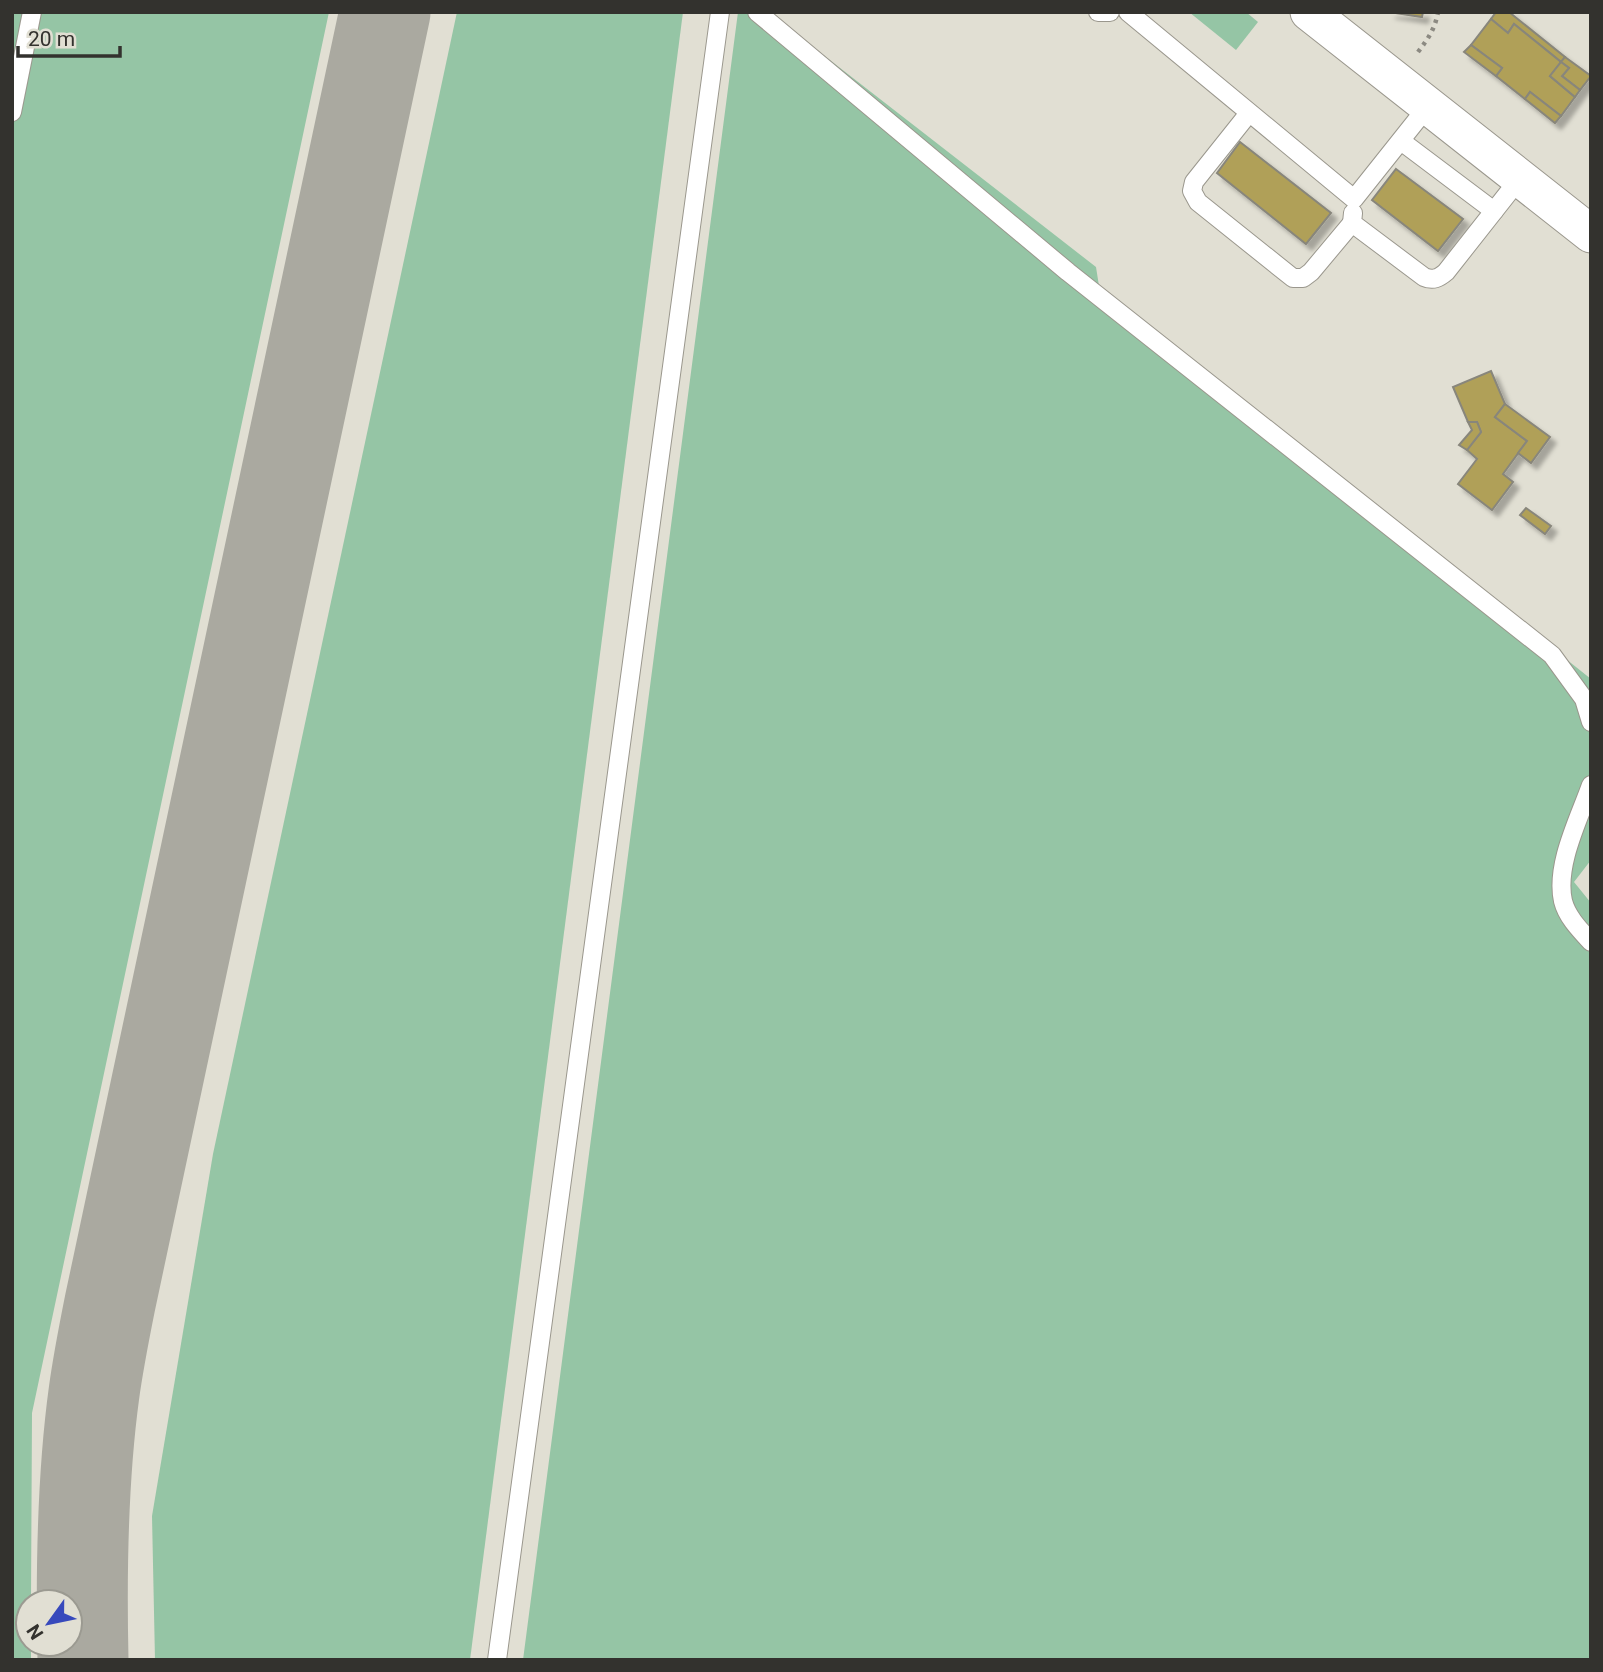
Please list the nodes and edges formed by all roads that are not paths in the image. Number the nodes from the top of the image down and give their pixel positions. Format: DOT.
graph roads {
  1 [pos="32,12"];
  2 [pos="720,12"];
  3 [pos="757,12"];
  4 [pos="1098,12"];
  5 [pos="1110,12"];
  6 [pos="1128,12"];
  7 [pos="1309,12"];
  8 [pos="1428,106"];
  9 [pos="12,112"];
  10 [pos="1249,113"];
  11 [pos="1401,141"];
  12 [pos="1520,178"];
  13 [pos="1354,200"];
  14 [pos="1494,211"];
  15 [pos="1352,223"];
  16 [pos="1591,234"];
  17 [pos="1591,722"];
  18 [pos="1591,785"];
  19 [pos="1591,942"];
  20 [pos="497,1660"];
  1 -- 9 [label="lane"];
  2 -- 20 [label="lane"];
  3 -- 17 [label="lane"];
  4 -- 5 [label="lane"];
  6 -- 10 [label="lane"];
  7 -- 8 [label="street"];
  8 -- 11 [label="lane"];
  8 -- 12 [label="street"];
  10 -- 13 [label="lane"];
  10 -- 15 [label="lane"];
  11 -- 13 [label="lane"];
  11 -- 14 [label="lane"];
  12 -- 14 [label="lane"];
  12 -- 16 [label="street"];
  13 -- 15 [label="lane"];
  14 -- 15 [label="lane"];
  18 -- 19 [label="lane"];
}
